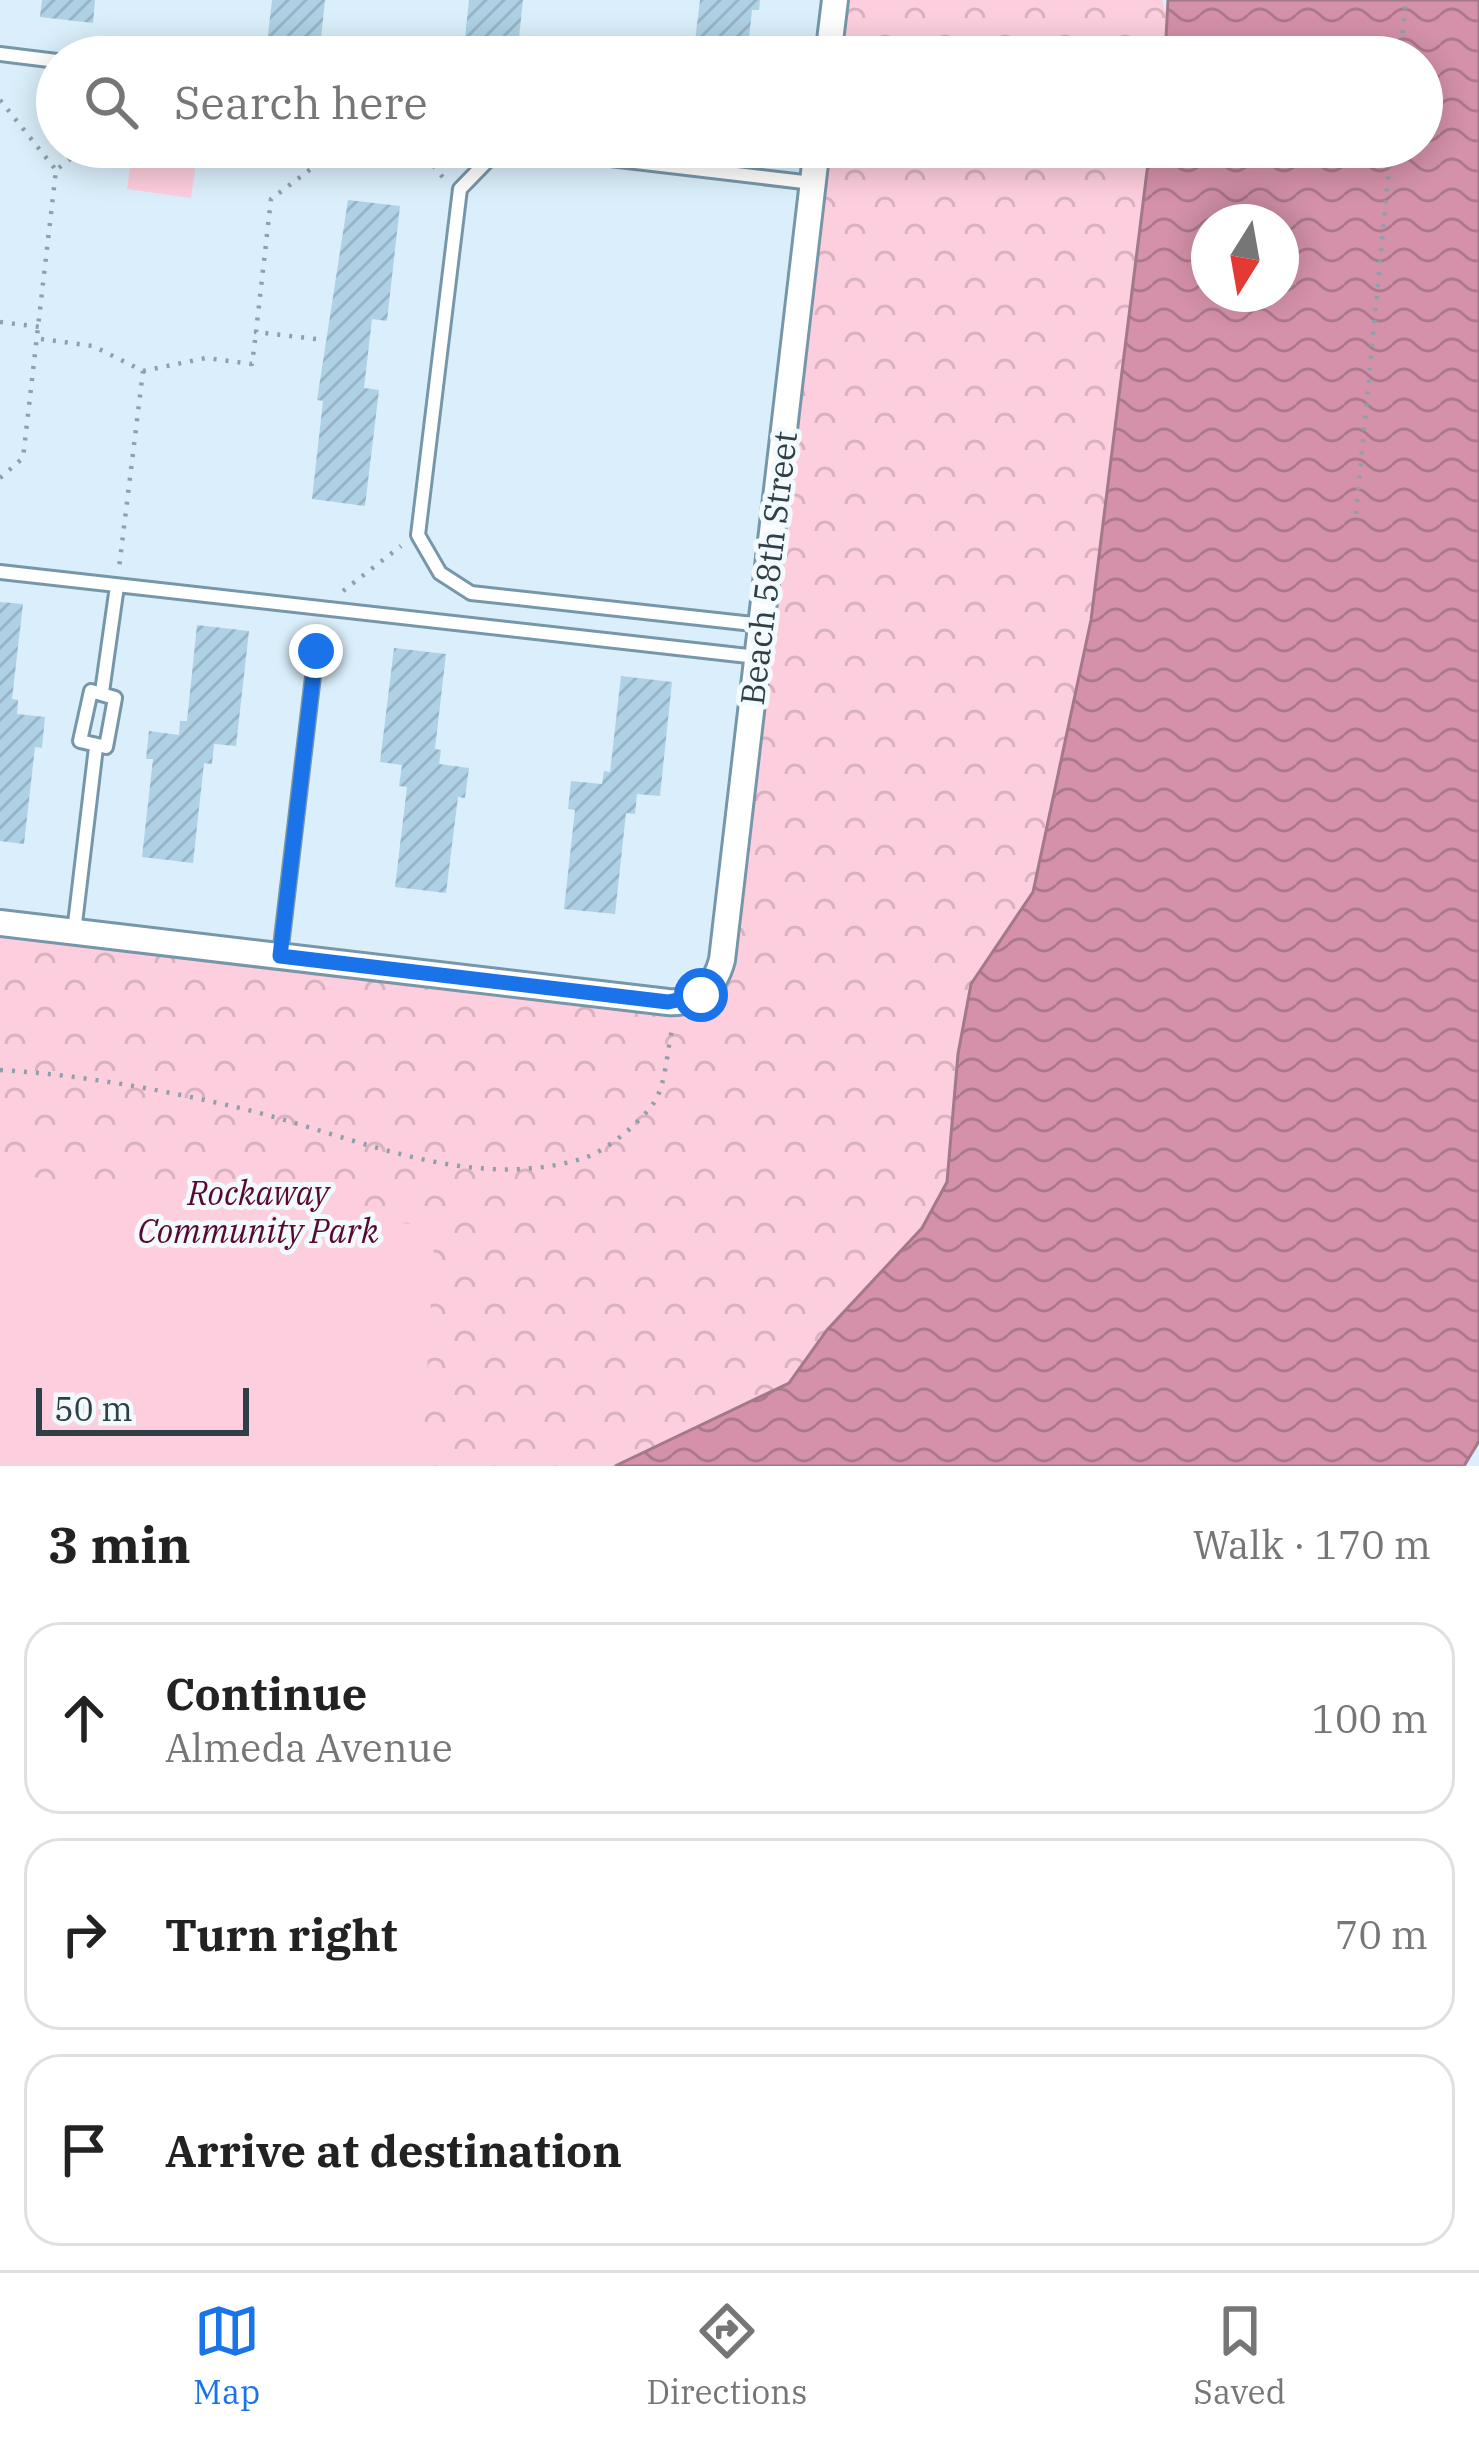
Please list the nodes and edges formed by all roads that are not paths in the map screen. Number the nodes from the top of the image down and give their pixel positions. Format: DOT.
graph roads {
  1 [pos="835,0"];
  2 [pos="831,36"];
  3 [pos="0,54"];
  4 [pos="36,58"];
  5 [pos="480,168"];
  6 [pos="686,168"];
  7 [pos="813,168"];
  8 [pos="813,183"];
  9 [pos="0,572"];
  10 [pos="117,586"];
  11 [pos="762,625"];
  12 [pos="316,651"];
  13 [pos="758,657"];
  14 [pos="102,692"];
  15 [pos="96,747"];
  16 [pos="0,923"];
  17 [pos="74,932"];
  18 [pos="280,956"];
  1 -- 2 [label="street"];
  3 -- 4 [label="lane"];
  5 -- 11 [label="lane"];
  6 -- 8 [label="lane"];
  7 -- 8 [label="street, Beach 58th Street"];
  8 -- 11 [label="street, Beach 58th Street"];
  9 -- 10 [label="lane"];
  10 -- 13 [label="lane"];
  10 -- 14 [label="lane"];
  11 -- 13 [label="street, Beach 58th Street"];
  12 -- 18 [label="lane"];
  13 -- 18 [label="street, Beach 58th Street"];
  14 -- 15 [label="lane"];
  14 -- 15 [label="lane"];
  15 -- 17 [label="lane"];
  16 -- 17 [label="street"];
  17 -- 18 [label="street"];
}
